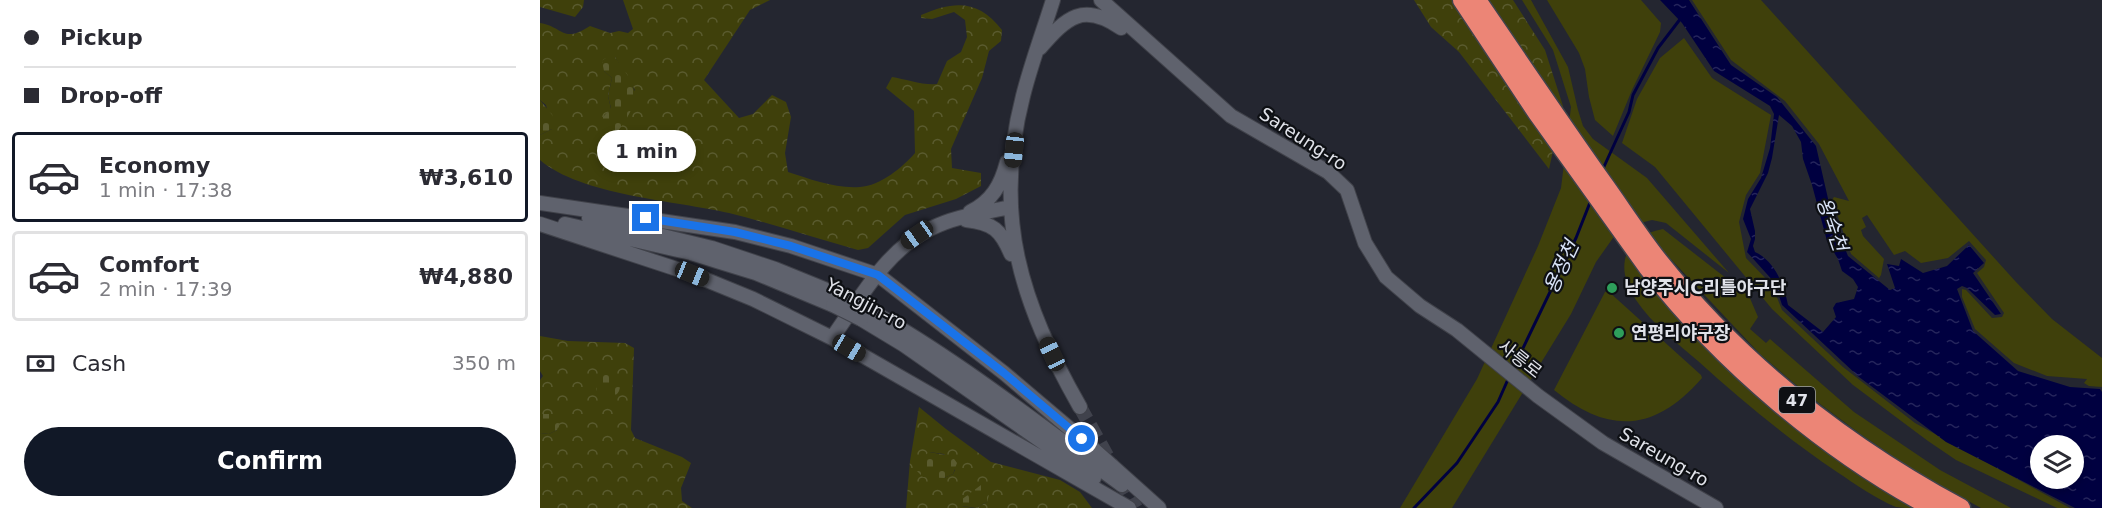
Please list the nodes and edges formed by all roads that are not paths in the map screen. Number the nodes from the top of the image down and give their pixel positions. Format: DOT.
graph roads {
  1 [pos="1044,0"];
  2 [pos="1053,0"];
  3 [pos="1101,0"];
  4 [pos="1462,0"];
  5 [pos="1477,0"];
  6 [pos="1154,49"];
  7 [pos="1036,52"];
  8 [pos="1543,109"];
  9 [pos="1017,125"];
  10 [pos="540,205"];
  11 [pos="1010,207"];
  12 [pos="540,218"];
  13 [pos="955,219"];
  14 [pos="540,224"];
  15 [pos="1653,264"];
  16 [pos="878,275"];
  17 [pos="1022,279"];
  18 [pos="836,300"];
  19 [pos="864,314"];
  20 [pos="832,338"];
  21 [pos="1482,352"];
  22 [pos="1536,394"];
  23 [pos="1080,407"];
  24 [pos="1129,508"];
  25 [pos="1136,508"];
  26 [pos="1154,508"];
  27 [pos="1159,508"];
  28 [pos="1716,508"];
  29 [pos="1933,508"];
  30 [pos="1961,508"];
  1 -- 7 [label="main road"];
  2 -- 7 [label="main road"];
  3 -- 6 [label="main road, Sareung-ro"];
  4 -- 8 [label="highway, 47"];
  5 -- 8 [label="highway, 47"];
  6 -- 7 [label="main road"];
  6 -- 21 [label="main road, Sareung-ro"];
  7 -- 9 [label="main road"];
  8 -- 15 [label="highway, 47"];
  9 -- 11 [label="main road"];
  9 -- 13 [label="main road"];
  10 -- 16 [label="main road"];
  10 -- 18 [label="main road, Yangjin-ro"];
  11 -- 13 [label="main road"];
  11 -- 17 [label="main road"];
  12 -- 18 [label="main road, Yangjin-ro"];
  13 -- 16 [label="main road"];
  13 -- 17 [label="main road"];
  14 -- 20 [label="main road"];
  15 -- 29 [label="highway, 47"];
  15 -- 30 [label="highway, 47"];
  16 -- 20 [label="main road"];
  16 -- 27 [label="main road"];
  17 -- 23 [label="main road"];
  18 -- 19 [label="main road, Yangjin-ro, bridge"];
  19 -- 25 [label="main road, Yangjin-ro"];
  19 -- 26 [label="main road, Yangjin-ro"];
  20 -- 24 [label="main road"];
  21 -- 22 [label="main road, 사릉로"];
  22 -- 28 [label="main road, Sareung-ro"];
}
